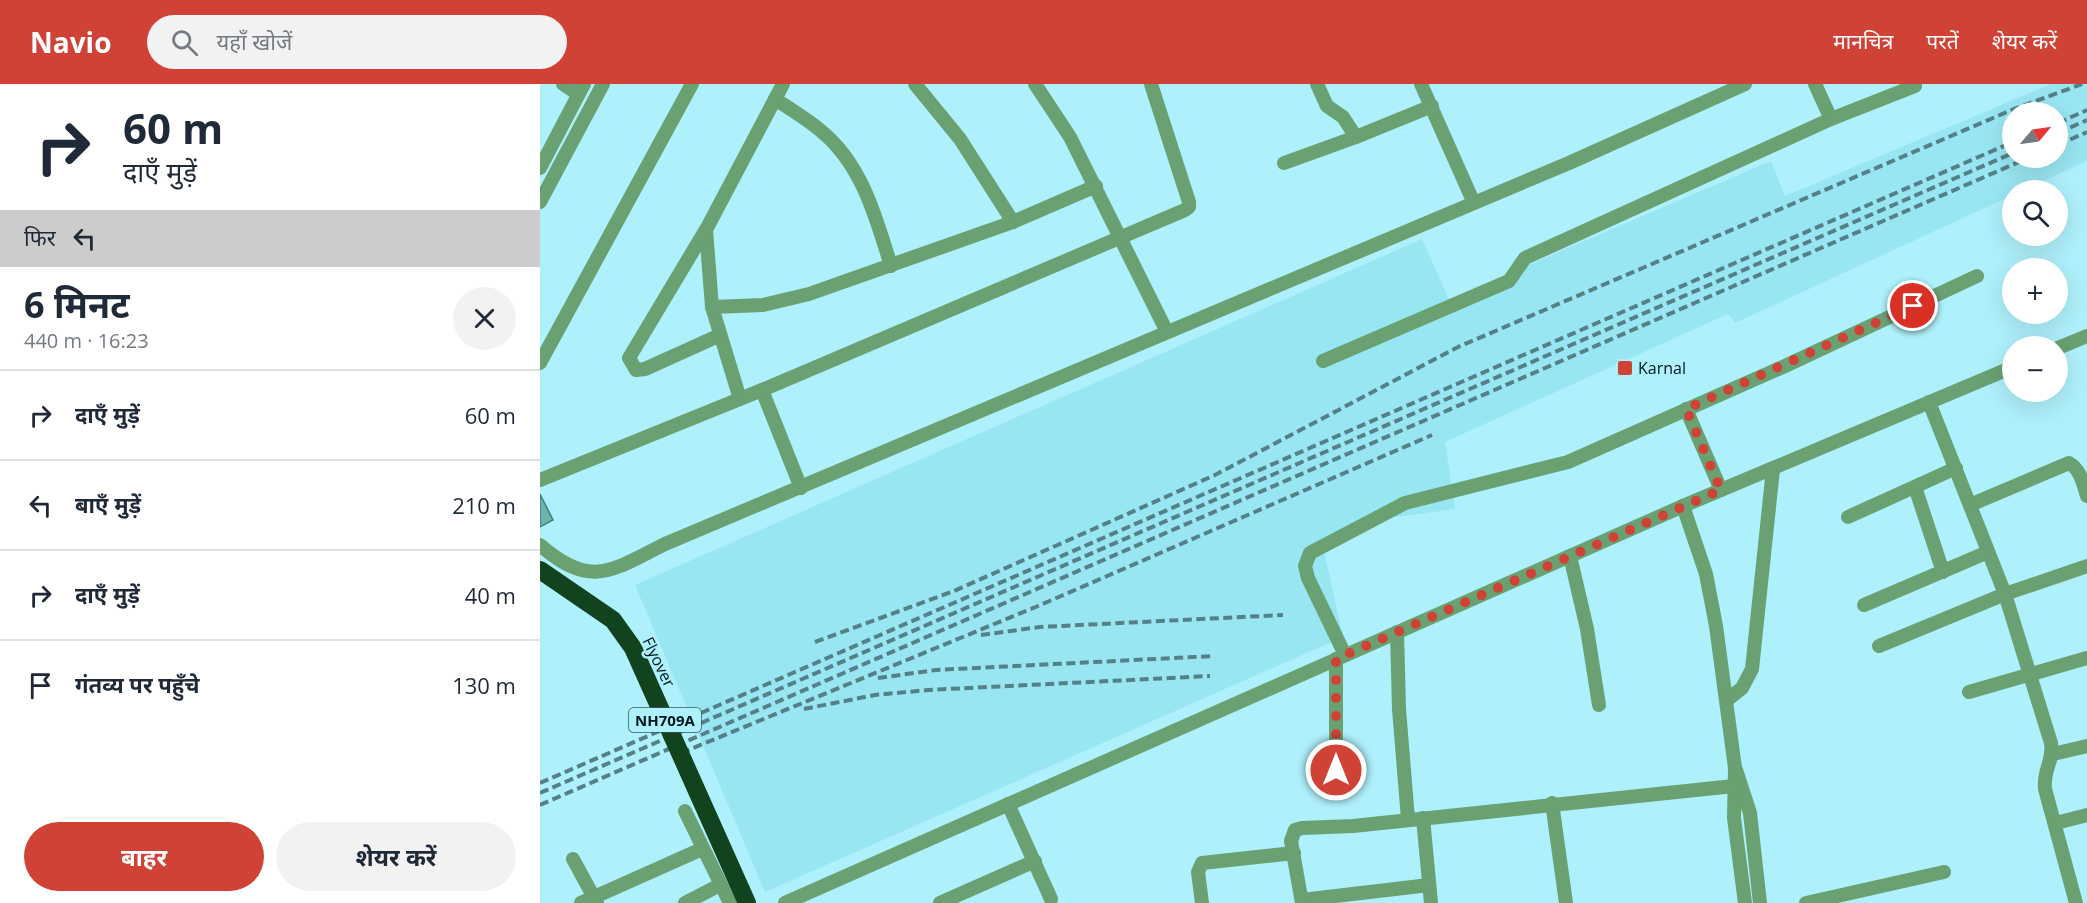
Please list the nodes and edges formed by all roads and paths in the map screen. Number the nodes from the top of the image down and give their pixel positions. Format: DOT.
graph roads {
  1 [pos="563,84"];
  2 [pos="603,84"];
  3 [pos="692,84"];
  4 [pos="783,84"];
  5 [pos="915,84"];
  6 [pos="1035,84"];
  7 [pos="1151,84"];
  8 [pos="1317,84"];
  9 [pos="1424,84"];
  10 [pos="1745,84"];
  11 [pos="1815,84"];
  12 [pos="1915,86"];
  13 [pos="581,89"];
  14 [pos="775,99"];
  15 [pos="1432,105"];
  16 [pos="1830,119"];
  17 [pos="1356,137"];
  18 [pos="542,160"];
  19 [pos="1284,163"];
  20 [pos="560,166"];
  21 [pos="1096,186"];
  22 [pos="1473,201"];
  23 [pos="540,202"];
  24 [pos="1013,222"];
  25 [pos="706,230"];
  26 [pos="1122,238"];
  27 [pos="891,266"];
  28 [pos="1977,276"];
  29 [pos="712,307"];
  30 [pos="1167,332"];
  31 [pos="718,336"];
  32 [pos="2087,336"];
  33 [pos="2068,344"];
  34 [pos="1323,361"];
  35 [pos="540,363"];
  36 [pos="2002,372"];
  37 [pos="762,390"];
  38 [pos="740,399"];
  39 [pos="1929,402"];
  40 [pos="1686,409"];
  41 [pos="1956,468"];
  42 [pos="1773,469"];
  43 [pos="540,480"];
  44 [pos="1915,487"];
  45 [pos="801,488"];
  46 [pos="1721,490"];
  47 [pos="2087,496"];
  48 [pos="1970,505"];
  49 [pos="1683,506"];
  50 [pos="1848,517"];
  51 [pos="540,545"];
  52 [pos="1988,552"];
  53 [pos="1570,556"];
  54 [pos="2087,566"];
  55 [pos="540,570"];
  56 [pos="1943,572"];
  57 [pos="2005,594"];
  58 [pos="1864,605"];
  59 [pos="1397,632"];
  60 [pos="1879,646"];
  61 [pos="1340,657"];
  62 [pos="2087,658"];
  63 [pos="2030,673"];
  64 [pos="1969,693"];
  65 [pos="1726,700"];
  66 [pos="1599,705"];
  67 [pos="2087,746"];
  68 [pos="2053,754"];
  69 [pos="1735,768"];
  70 [pos="1336,770"];
  71 [pos="1734,786"];
  72 [pos="1552,803"];
  73 [pos="1008,804"];
  74 [pos="685,811"];
  75 [pos="2087,815"];
  76 [pos="1423,818"];
  77 [pos="1408,819"];
  78 [pos="2056,823"];
  79 [pos="702,849"];
  80 [pos="1294,853"];
  81 [pos="573,859"];
  82 [pos="1035,861"];
  83 [pos="1944,872"];
  84 [pos="720,885"];
  85 [pos="1429,885"];
  86 [pos="1051,898"];
  87 [pos="590,901"];
  88 [pos="1302,901"];
  89 [pos="685,903"];
  90 [pos="730,903"];
  91 [pos="747,903"];
  92 [pos="785,903"];
  93 [pos="940,903"];
  94 [pos="1202,903"];
  95 [pos="1431,903"];
  96 [pos="1566,903"];
  97 [pos="1745,903"];
  98 [pos="1760,903"];
  99 [pos="1806,903"];
  100 [pos="2076,903"];
  1 -- 13 [label="street"];
  2 -- 20 [label="street"];
  3 -- 35 [label="street"];
  4 -- 14 [label="street"];
  5 -- 24 [label="street"];
  6 -- 21 [label="street"];
  7 -- 26 [label="street"];
  8 -- 17 [label="street"];
  9 -- 15 [label="street"];
  10 -- 22 [label="street"];
  11 -- 16 [label="street"];
  12 -- 16 [label="street"];
  13 -- 18 [label="street"];
  14 -- 25 [label="street"];
  14 -- 27 [label="street"];
  15 -- 17 [label="street"];
  15 -- 22 [label="street"];
  16 -- 34 [label="street"];
  17 -- 19 [label="street"];
  18 -- 20 [label="street"];
  20 -- 23 [label="street"];
  21 -- 24 [label="street"];
  21 -- 26 [label="street"];
  22 -- 30 [label="street"];
  24 -- 27 [label="street"];
  25 -- 29 [label="street"];
  25 -- 31 [label="street"];
  26 -- 30 [label="street"];
  26 -- 37 [label="street"];
  27 -- 29 [label="street"];
  28 -- 40 [label="street"];
  29 -- 31 [label="street"];
  30 -- 45 [label="street"];
  31 -- 38 [label="street"];
  32 -- 33 [label="street"];
  36 -- 39 [label="street"];
  37 -- 38 [label="street"];
  37 -- 45 [label="street"];
  38 -- 43 [label="street"];
  39 -- 41 [label="street"];
  39 -- 42 [label="street"];
  40 -- 46 [label="street"];
  40 -- 61 [label="street"];
  41 -- 44 [label="street"];
  41 -- 48 [label="street"];
  42 -- 46 [label="street"];
  42 -- 65 [label="street"];
  44 -- 50 [label="street"];
  44 -- 56 [label="street"];
  45 -- 51 [label="street"];
  46 -- 49 [label="street"];
  47 -- 48 [label="street"];
  48 -- 52 [label="street"];
  49 -- 53 [label="street"];
  49 -- 65 [label="street"];
  52 -- 56 [label="street"];
  52 -- 57 [label="street"];
  53 -- 59 [label="street"];
  53 -- 66 [label="street"];
  54 -- 57 [label="street"];
  55 -- 91 [label="highway, Flyover / NH709A, bridge"];
  56 -- 58 [label="street"];
  57 -- 60 [label="street"];
  57 -- 63 [label="street"];
  59 -- 61 [label="street"];
  59 -- 77 [label="street"];
  61 -- 70 [label="street"];
  61 -- 73 [label="street"];
  62 -- 63 [label="street"];
  63 -- 64 [label="street"];
  63 -- 68 [label="street"];
  65 -- 69 [label="street"];
  67 -- 68 [label="street"];
  68 -- 78 [label="street"];
  69 -- 71 [label="street"];
  69 -- 98 [label="street"];
  71 -- 72 [label="street"];
  71 -- 97 [label="street"];
  72 -- 76 [label="street"];
  72 -- 96 [label="street"];
  73 -- 82 [label="street"];
  73 -- 92 [label="street"];
  74 -- 79 [label="street"];
  75 -- 78 [label="street"];
  76 -- 77 [label="street"];
  76 -- 85 [label="street"];
  77 -- 80 [label="street"];
  78 -- 100 [label="street"];
  79 -- 84 [label="street"];
  79 -- 87 [label="street"];
  80 -- 88 [label="street"];
  80 -- 94 [label="street"];
  81 -- 87 [label="street"];
  82 -- 86 [label="street"];
  82 -- 93 [label="street"];
  83 -- 99 [label="street"];
  84 -- 89 [label="street"];
  84 -- 90 [label="street"];
  85 -- 88 [label="street"];
  85 -- 95 [label="street"];
}
